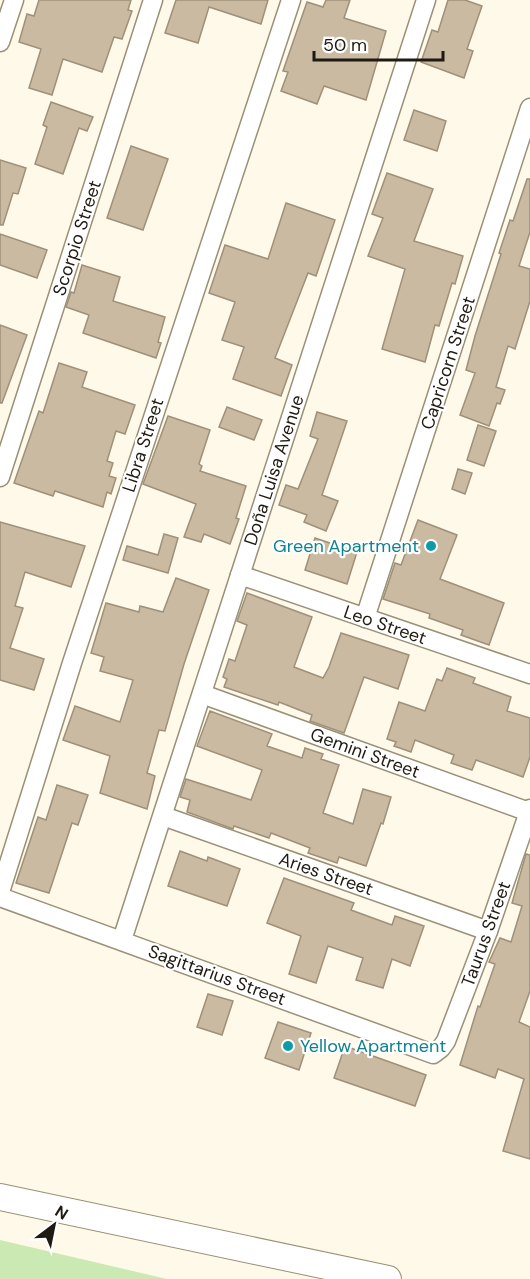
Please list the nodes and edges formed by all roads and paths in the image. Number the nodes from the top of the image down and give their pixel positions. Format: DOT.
graph roads {
  1 [pos="14,0"];
  2 [pos="153,0"];
  3 [pos="291,0"];
  4 [pos="426,0"];
  5 [pos="0,42"];
  6 [pos="530,108"];
  7 [pos="0,477"];
  8 [pos="240,575"];
  9 [pos="365,618"];
  10 [pos="530,674"];
  11 [pos="202,694"];
  12 [pos="529,810"];
  13 [pos="163,816"];
  14 [pos="0,892"];
  15 [pos="0,897"];
  16 [pos="488,931"];
  17 [pos="122,940"];
  18 [pos="433,1054"];
  19 [pos="0,1197"];
  20 [pos="388,1279"];
  1 -- 5 [label="street"];
  2 -- 7 [label="street, Scorpio Street"];
  3 -- 14 [label="street, Libra Street"];
  4 -- 8 [label="street, Doña Luisa Avenue"];
  6 -- 9 [label="street, Capricorn Street"];
  8 -- 9 [label="street, Leo Street"];
  8 -- 11 [label="street, Doña Luisa Avenue"];
  9 -- 10 [label="street, Leo Street"];
  11 -- 12 [label="street, Gemini Street"];
  11 -- 13 [label="street, Doña Luisa Avenue"];
  12 -- 16 [label="street, Taurus Street"];
  13 -- 16 [label="street, Aries Street"];
  13 -- 17 [label="street, Doña Luisa Avenue"];
  15 -- 17 [label="street, Sagittarius Street"];
  16 -- 18 [label="street, Taurus Street"];
  17 -- 18 [label="street, Sagittarius Street"];
  19 -- 20 [label="main road"];
}
